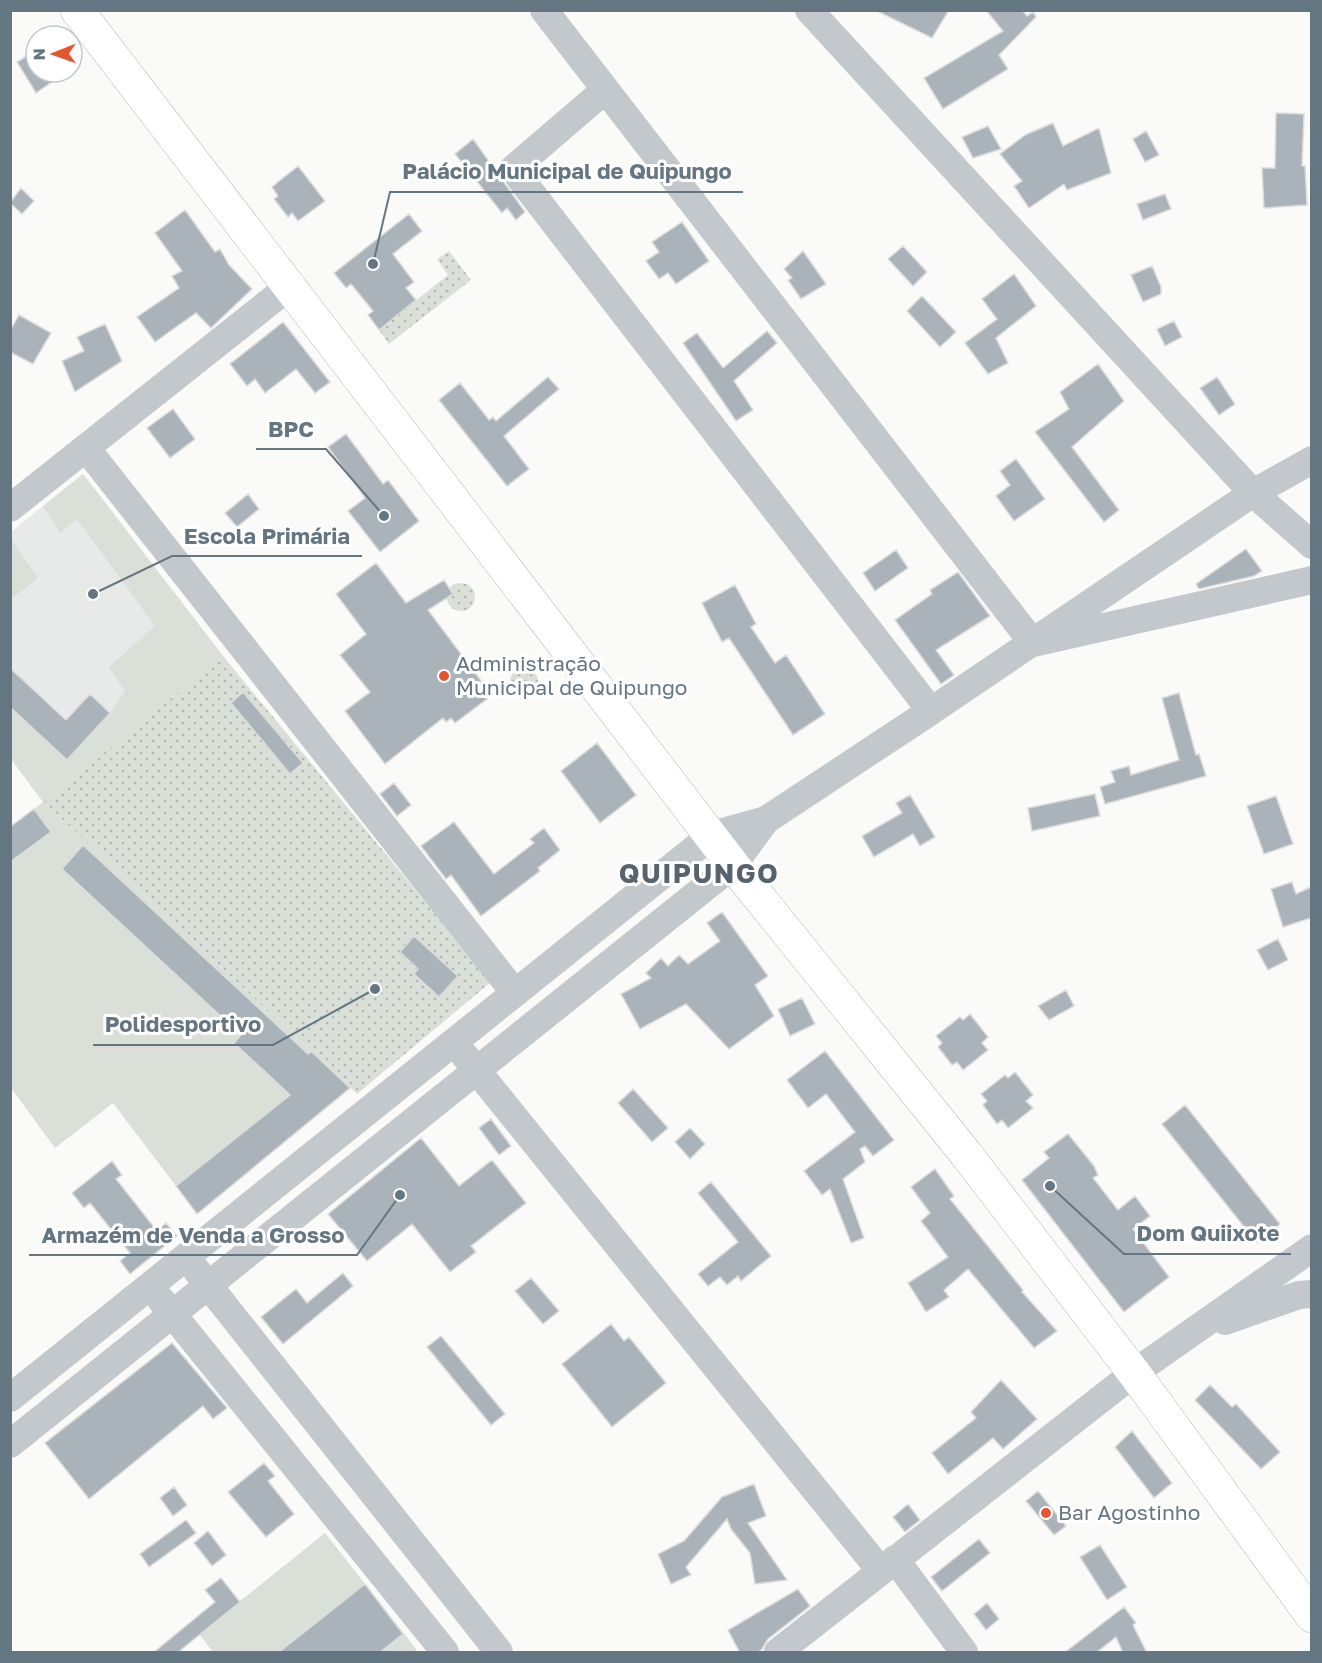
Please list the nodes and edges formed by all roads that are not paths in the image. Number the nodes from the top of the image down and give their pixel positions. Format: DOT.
graph roads {
  1 [pos="77,10"];
  2 [pos="544,10"];
  3 [pos="809,10"];
  4 [pos="605,90"];
  5 [pos="291,285"];
  6 [pos="86,448"];
  7 [pos="1311,460"];
  8 [pos="1253,493"];
  9 [pos="10,508"];
  10 [pos="1311,545"];
  11 [pos="1311,580"];
  12 [pos="1033,643"];
  13 [pos="931,711"];
  14 [pos="766,820"];
  15 [pos="712,835"];
  16 [pos="733,866"];
  17 [pos="515,993"];
  18 [pos="454,1042"];
  19 [pos="477,1071"];
  20 [pos="1311,1248"];
  21 [pos="186,1257"];
  22 [pos="209,1286"];
  23 [pos="150,1287"];
  24 [pos="1311,1294"];
  25 [pos="172,1314"];
  26 [pos="1194,1333"];
  27 [pos="1134,1373"];
  28 [pos="10,1398"];
  29 [pos="10,1444"];
  30 [pos="887,1565"];
  31 [pos="1311,1616"];
  32 [pos="445,1653"];
  33 [pos="499,1653"];
  34 [pos="778,1653"];
  35 [pos="964,1653"];
  1 -- 5 [label="main road"];
  2 -- 4 [label="street"];
  3 -- 8 [label="street"];
  4 -- 12 [label="street"];
  4 -- 13 [label="street"];
  5 -- 6 [label="street"];
  5 -- 15 [label="main road"];
  6 -- 9 [label="street"];
  6 -- 17 [label="street"];
  7 -- 8 [label="street"];
  8 -- 10 [label="street"];
  8 -- 12 [label="street"];
  11 -- 12 [label="street"];
  12 -- 13 [label="street"];
  13 -- 14 [label="street"];
  14 -- 15 [label="street"];
  14 -- 16 [label="street"];
  15 -- 16 [label="main road"];
  15 -- 17 [label="street"];
  16 -- 19 [label="street"];
  16 -- 27 [label="main road"];
  17 -- 18 [label="street"];
  18 -- 19 [label="street"];
  18 -- 21 [label="street"];
  19 -- 22 [label="street"];
  19 -- 30 [label="street"];
  20 -- 26 [label="street"];
  21 -- 22 [label="street"];
  21 -- 23 [label="street"];
  22 -- 25 [label="street"];
  22 -- 33 [label="street"];
  23 -- 25 [label="street"];
  23 -- 28 [label="street"];
  24 -- 26 [label="street"];
  25 -- 29 [label="street"];
  25 -- 32 [label="street"];
  26 -- 27 [label="street"];
  27 -- 30 [label="street"];
  27 -- 31 [label="main road"];
  30 -- 34 [label="street"];
  30 -- 35 [label="street"];
}
